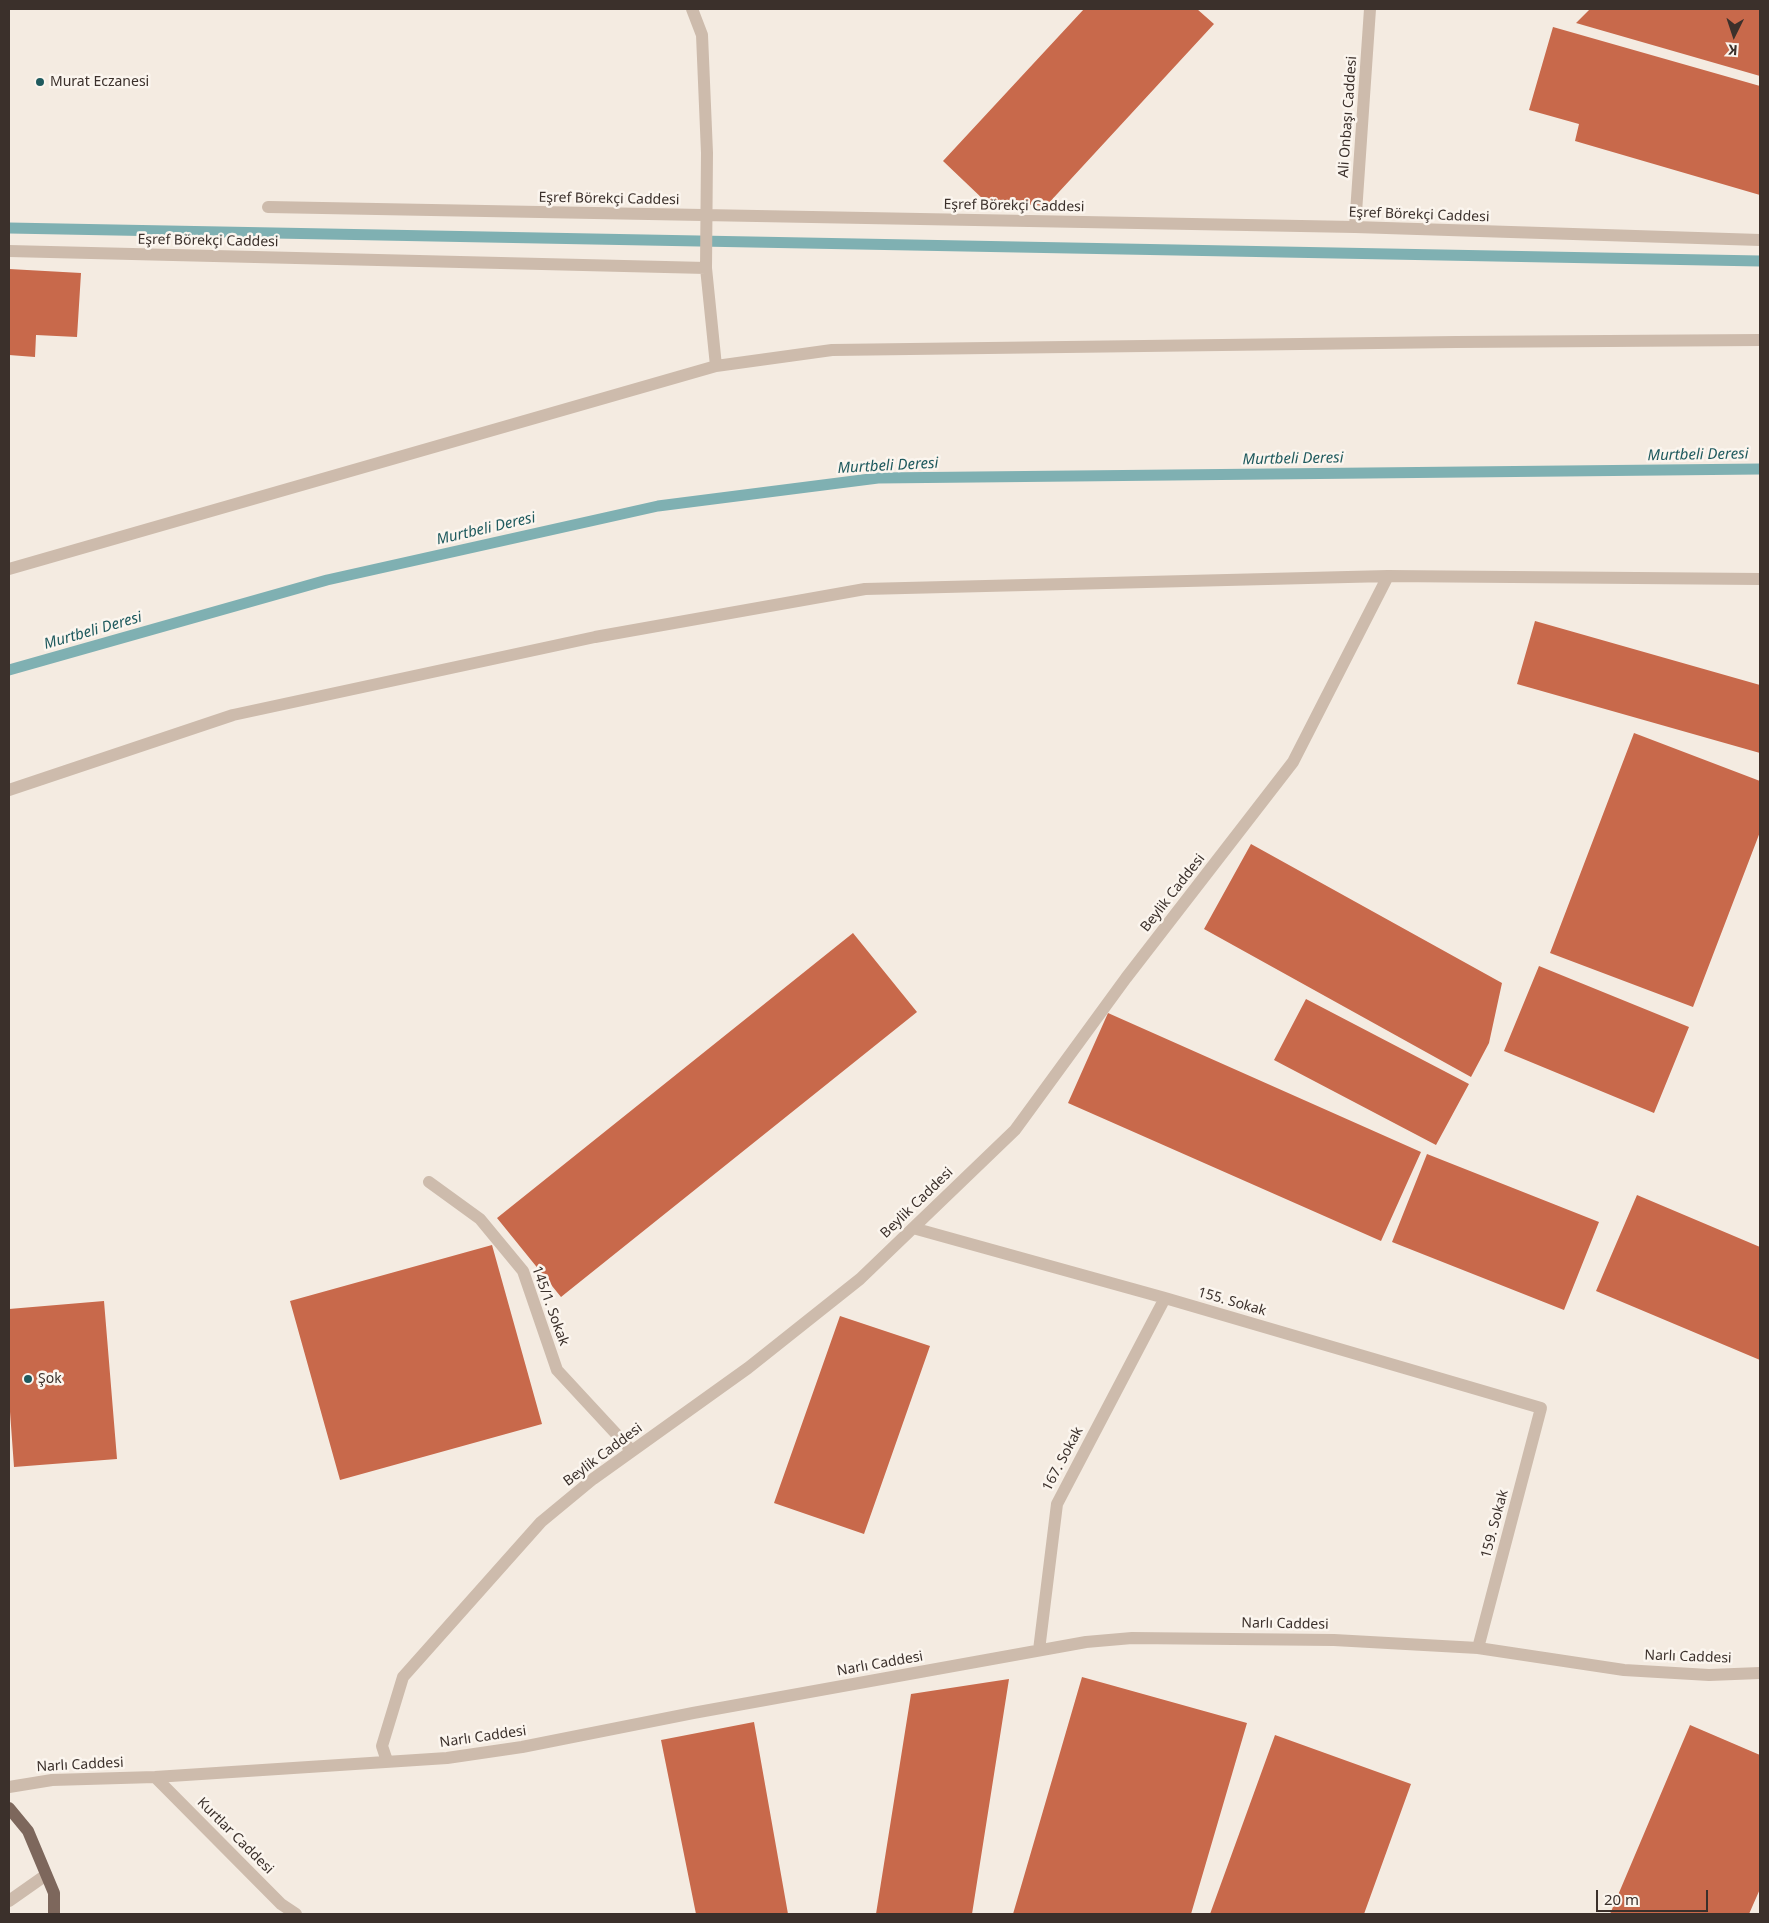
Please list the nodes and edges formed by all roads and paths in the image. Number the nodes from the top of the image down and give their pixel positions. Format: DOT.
graph roads {
  1 [pos="692,9"];
  2 [pos="1370,9"];
  3 [pos="268,207"];
  4 [pos="706,219"];
  5 [pos="1355,227"];
  6 [pos="1760,240"];
  7 [pos="9,251"];
  8 [pos="706,263"];
  9 [pos="1760,340"];
  10 [pos="716,366"];
  11 [pos="9,569"];
  12 [pos="1388,576"];
  13 [pos="1760,579"];
  14 [pos="9,790"];
  15 [pos="429,1182"];
  16 [pos="913,1228"];
  17 [pos="1165,1298"];
  18 [pos="1541,1408"];
  19 [pos="632,1451"];
  20 [pos="1478,1648"];
  21 [pos="1039,1650"];
  22 [pos="1760,1673"];
  23 [pos="387,1761"];
  24 [pos="155,1776"];
  25 [pos="9,1787"];
  26 [pos="9,1808"];
  27 [pos="46,1875"];
  28 [pos="9,1901"];
  29 [pos="54,1914"];
  30 [pos="296,1914"];
  1 -- 4 [label="street"];
  2 -- 5 [label="street, Ali Onbaşı Caddesi"];
  3 -- 4 [label="street, Eşref Börekçi Caddesi"];
  4 -- 5 [label="street, Eşref Börekçi Caddesi"];
  4 -- 8 [label="street"];
  5 -- 6 [label="street, Eşref Börekçi Caddesi"];
  7 -- 8 [label="street, Eşref Börekçi Caddesi"];
  8 -- 10 [label="street"];
  9 -- 10 [label="street"];
  10 -- 11 [label="street"];
  12 -- 13 [label="street"];
  12 -- 14 [label="street"];
  12 -- 16 [label="street, Beylik Caddesi"];
  15 -- 19 [label="street, 145/1. Sokak"];
  16 -- 17 [label="street, 155. Sokak"];
  16 -- 19 [label="street, Beylik Caddesi"];
  17 -- 18 [label="street, 155. Sokak"];
  17 -- 21 [label="street, 167. Sokak"];
  18 -- 20 [label="street, 159. Sokak"];
  19 -- 23 [label="street, Beylik Caddesi"];
  20 -- 21 [label="street, Narlı Caddesi"];
  20 -- 22 [label="street, Narlı Caddesi"];
  21 -- 23 [label="street, Narlı Caddesi"];
  23 -- 24 [label="street, Narlı Caddesi"];
  24 -- 25 [label="street, Narlı Caddesi"];
  24 -- 30 [label="street, Kurtlar Caddesi"];
  26 -- 27 [label="main road"];
  27 -- 28 [label="street"];
  27 -- 29 [label="main road"];
}
